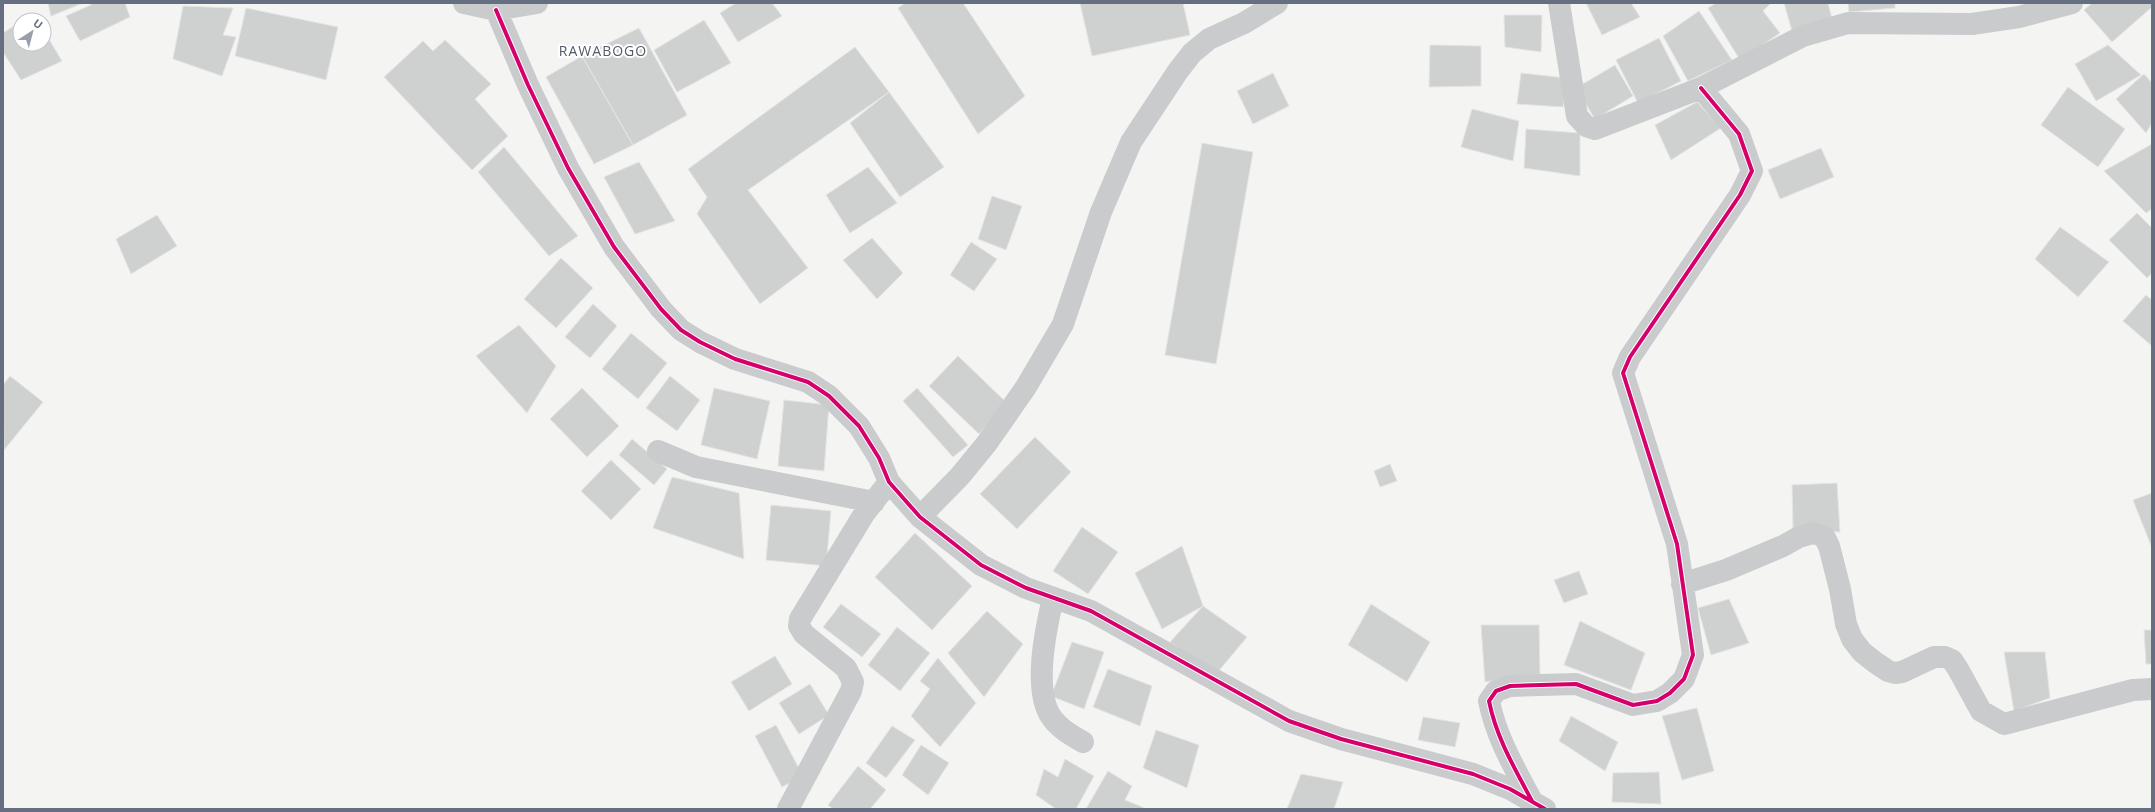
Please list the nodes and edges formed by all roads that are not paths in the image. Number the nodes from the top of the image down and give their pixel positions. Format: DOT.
graph roads {
  1 [pos="464,3"];
  2 [pos="537,3"];
  3 [pos="1277,3"];
  4 [pos="1558,3"];
  5 [pos="2072,3"];
  6 [pos="496,10"];
  7 [pos="1701,88"];
  8 [pos="658,452"];
  9 [pos="889,482"];
  10 [pos="874,502"];
  11 [pos="920,517"];
  12 [pos="1682,584"];
  13 [pos="1053,598"];
  14 [pos="2152,689"];
  15 [pos="1083,742"];
  16 [pos="1538,805"];
  17 [pos="788,809"];
  1 -- 6 [label="street"];
  2 -- 6 [label="street"];
  3 -- 11 [label="street"];
  4 -- 7 [label="street"];
  5 -- 7 [label="street"];
  6 -- 9 [label="street"];
  7 -- 12 [label="street"];
  8 -- 10 [label="street"];
  9 -- 10 [label="street"];
  9 -- 11 [label="street"];
  10 -- 17 [label="street"];
  11 -- 13 [label="street"];
  12 -- 14 [label="street"];
  12 -- 16 [label="street"];
  13 -- 15 [label="street"];
  13 -- 16 [label="street"];
}
